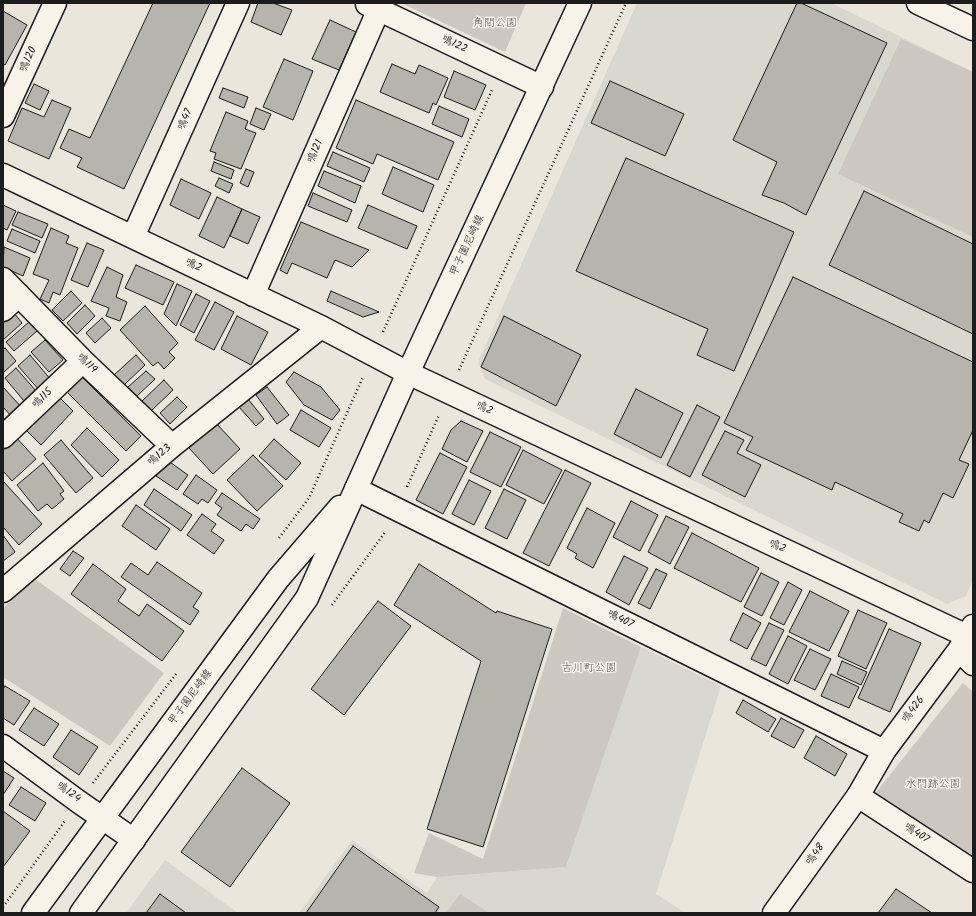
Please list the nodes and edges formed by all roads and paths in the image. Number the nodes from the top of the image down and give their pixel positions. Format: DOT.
graph roads {
  1 [pos="55,3"];
  2 [pos="238,3"];
  3 [pos="580,3"];
  4 [pos="918,3"];
  5 [pos="372,6"];
  6 [pos="973,28"];
  7 [pos="502,68"];
  8 [pos="542,87"];
  9 [pos="3,116"];
  10 [pos="3,175"];
  11 [pos="133,237"];
  12 [pos="3,280"];
  13 [pos="253,294"];
  14 [pos="19,295"];
  15 [pos="3,310"];
  16 [pos="321,327"];
  17 [pos="373,355"];
  18 [pos="83,361"];
  19 [pos="408,373"];
  20 [pos="3,437"];
  21 [pos="172,446"];
  22 [pos="356,489"];
  23 [pos="276,542"];
  24 [pos="3,591"];
  25 [pos="968,644"];
  26 [pos="180,669"];
  27 [pos="3,746"];
  28 [pos="884,751"];
  29 [pos="858,796"];
  30 [pos="79,802"];
  31 [pos="102,818"];
  32 [pos="134,840"];
  33 [pos="973,871"];
  34 [pos="3,907"];
  35 [pos="33,913"];
  36 [pos="81,913"];
  37 [pos="774,913"];
  1 -- 9 [label="street, 鳴120"];
  2 -- 11 [label="street, 鳴47"];
  3 -- 8 [label="street, 甲子園尼崎線"];
  4 -- 6 [label="street"];
  5 -- 7 [label="street, 鳴122"];
  5 -- 13 [label="street, 鳴121"];
  7 -- 8 [label="street, 鳴122"];
  7 -- 17 [label="path"];
  8 -- 19 [label="street, 甲子園尼崎線"];
  10 -- 11 [label="street, 鳴2"];
  11 -- 13 [label="street, 鳴2"];
  12 -- 14 [label="street, 鳴119"];
  13 -- 16 [label="street, 鳴2"];
  14 -- 15 [label="street"];
  14 -- 18 [label="street, 鳴119"];
  16 -- 17 [label="street, 鳴2"];
  16 -- 21 [label="street, 鳴123"];
  17 -- 19 [label="street, 鳴2"];
  17 -- 23 [label="path"];
  18 -- 20 [label="street, 鳴115"];
  18 -- 21 [label="street, 鳴119"];
  19 -- 22 [label="street, 甲子園尼崎線"];
  19 -- 25 [label="street, 鳴2"];
  21 -- 24 [label="street, 鳴123"];
  22 -- 28 [label="street, 鳴407"];
  22 -- 31 [label="street, 甲子園尼崎線"];
  22 -- 32 [label="street, 甲子園尼崎線"];
  25 -- 28 [label="street, 鳴426"];
  26 -- 30 [label="path"];
  27 -- 30 [label="street, 鳴124"];
  28 -- 29 [label="street, 鳴426"];
  29 -- 33 [label="street, 鳴407"];
  29 -- 37 [label="street, 鳴48"];
  30 -- 31 [label="street, 鳴124"];
  30 -- 34 [label="path"];
  31 -- 32 [label="street, 鳴124"];
  31 -- 35 [label="street, 甲子園尼崎線"];
  32 -- 36 [label="street, 甲子園尼崎線"];
}
